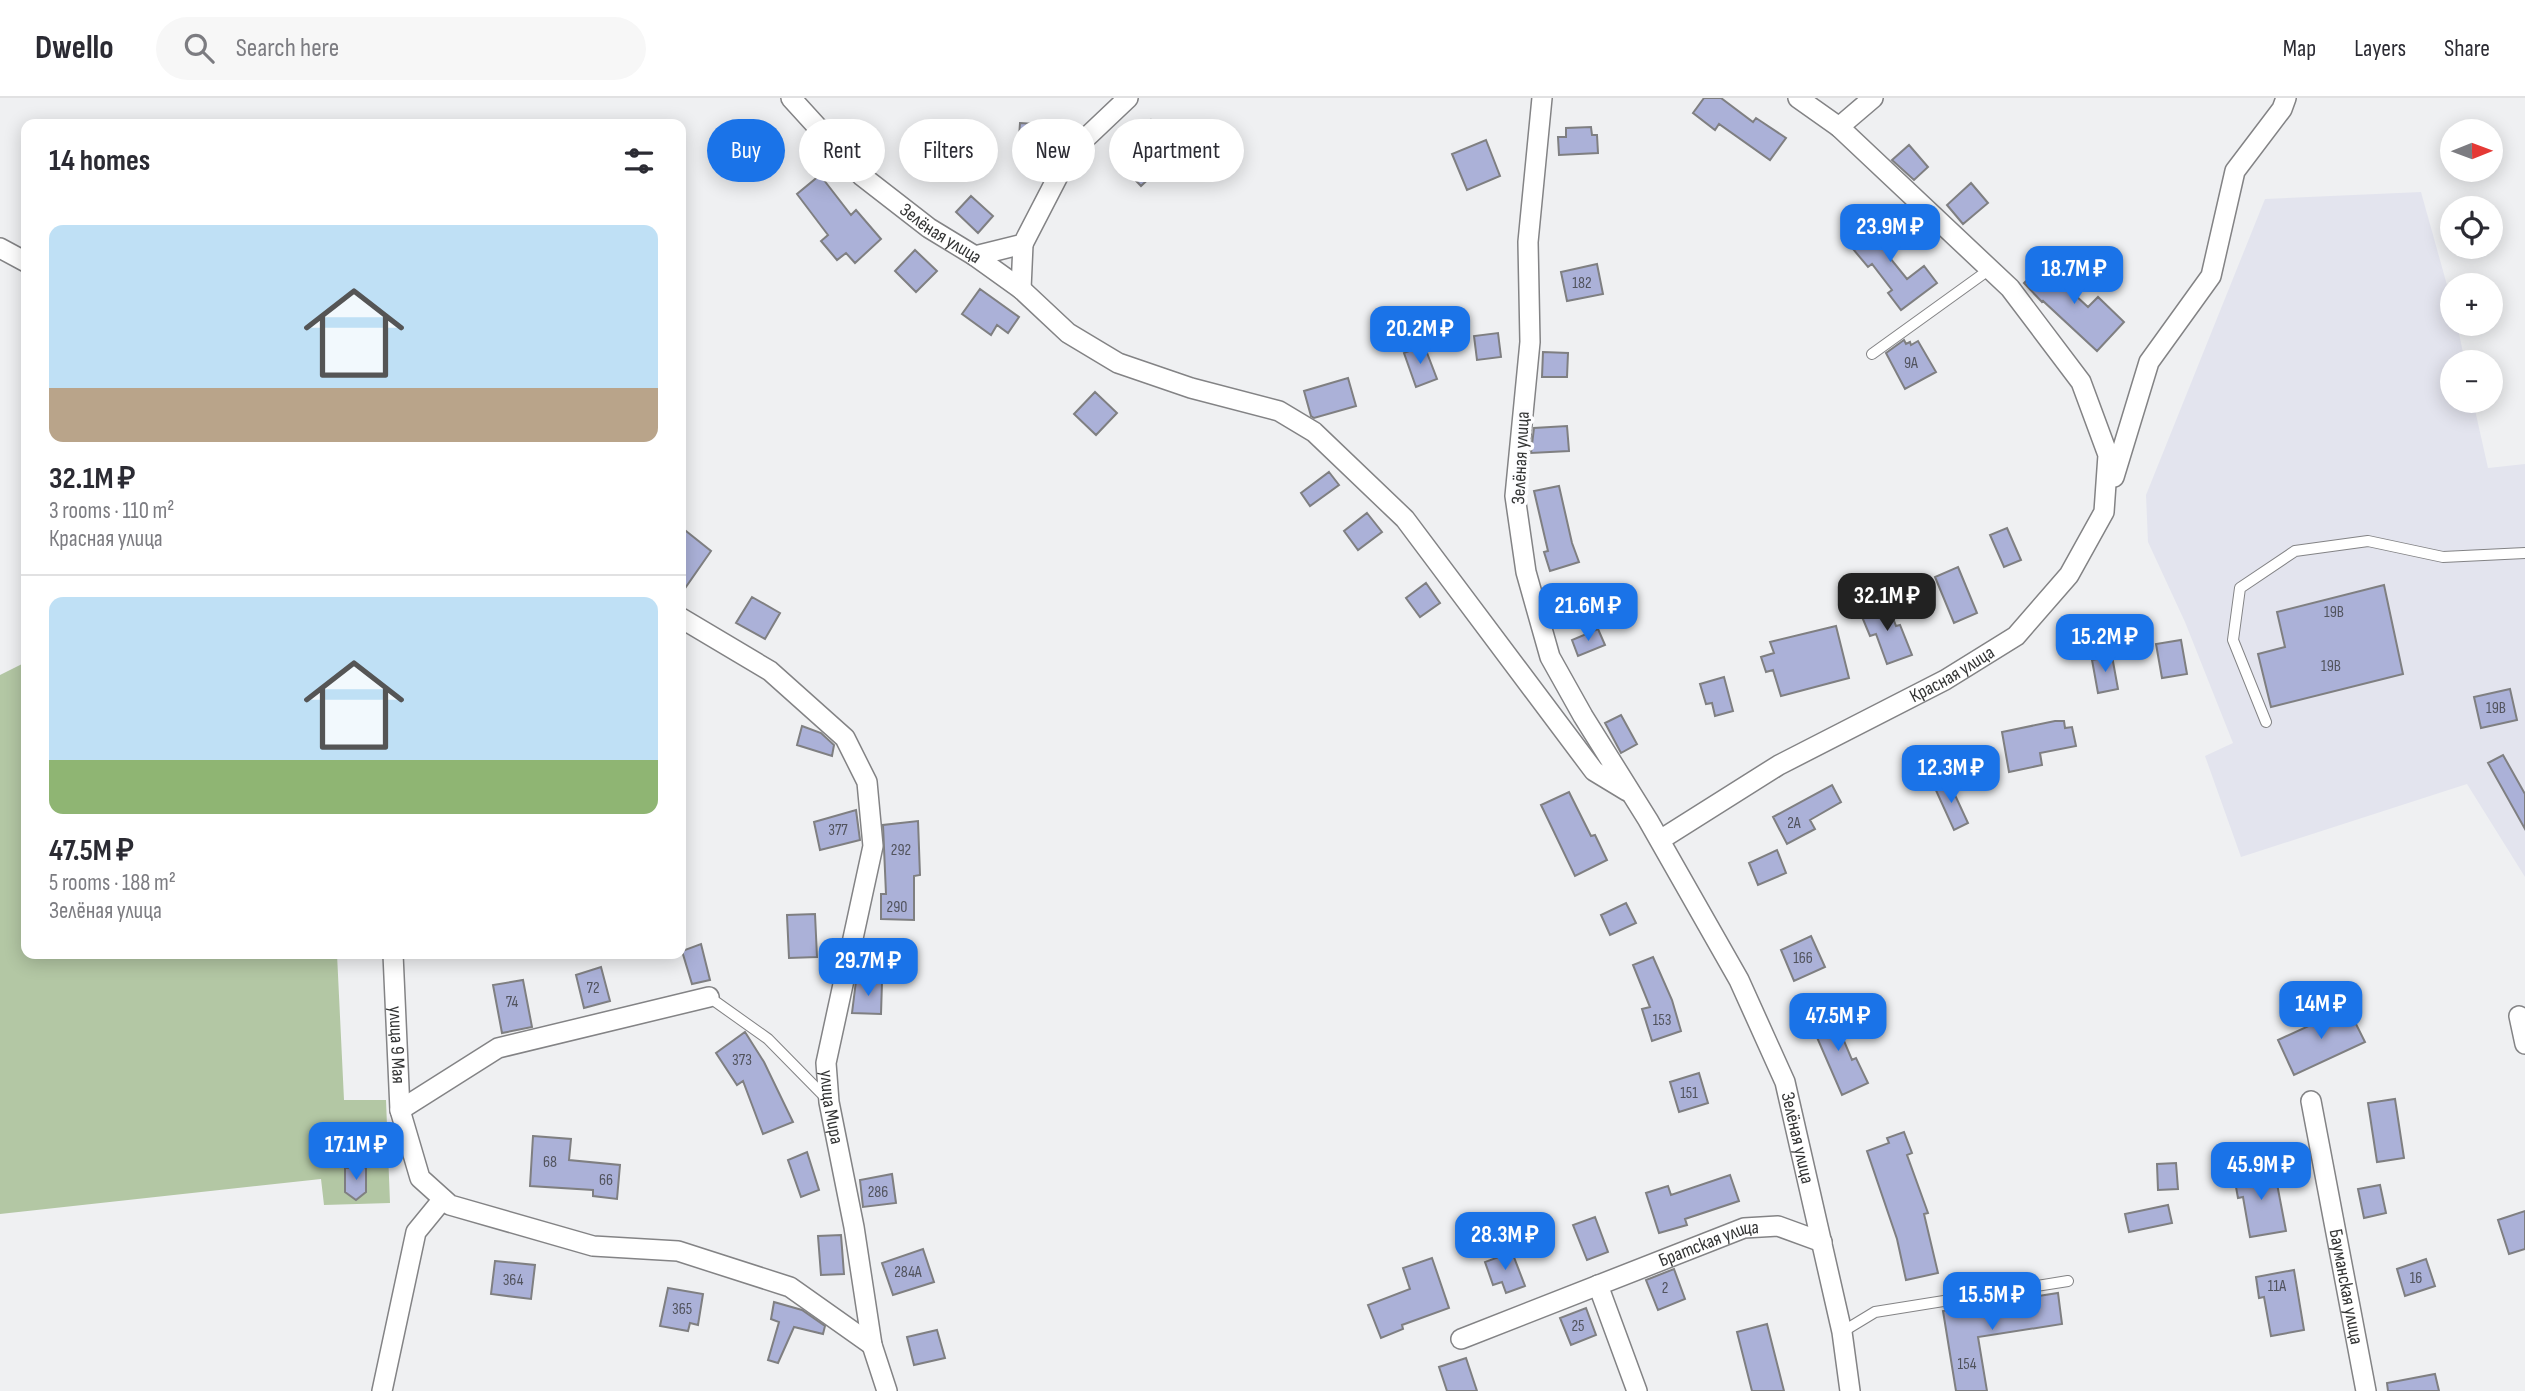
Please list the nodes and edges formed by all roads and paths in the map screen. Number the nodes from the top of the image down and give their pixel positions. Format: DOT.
graph roads {
  1 [pos="792,98"];
  2 [pos="1128,98"];
  3 [pos="1542,98"];
  4 [pos="1798,98"];
  5 [pos="1873,98"];
  6 [pos="2286,98"];
  7 [pos="1839,127"];
  8 [pos="1023,244"];
  9 [pos="0,248"];
  10 [pos="975,256"];
  11 [pos="21,259"];
  12 [pos="1990,269"];
  13 [pos="1021,289"];
  14 [pos="1872,354"];
  15 [pos="2104,512"];
  16 [pos="2525,553"];
  17 [pos="686,621"];
  18 [pos="2266,722"];
  19 [pos="1631,793"];
  20 [pos="1660,840"];
  21 [pos="393,959"];
  22 [pos="709,997"];
  23 [pos="2518,1016"];
  24 [pos="2525,1044"];
  25 [pos="2311,1101"];
  26 [pos="830,1102"];
  27 [pos="400,1110"];
  28 [pos="447,1202"];
  29 [pos="1822,1241"];
  30 [pos="2068,1281"];
  31 [pos="1598,1285"];
  32 [pos="1842,1332"];
  33 [pos="1461,1339"];
  34 [pos="872,1345"];
  35 [pos="382,1391"];
  36 [pos="887,1391"];
  37 [pos="1637,1391"];
  38 [pos="1850,1391"];
  39 [pos="2366,1391"];
  1 -- 10 [label="street, Зелёная улица"];
  2 -- 8 [label="street"];
  3 -- 19 [label="street, Зелёная улица"];
  4 -- 7 [label="street, Красная улица"];
  5 -- 7 [label="street"];
  6 -- 15 [label="street"];
  7 -- 12 [label="street, Красная улица"];
  8 -- 10 [label="street"];
  8 -- 13 [label="street"];
  9 -- 11 [label="street"];
  10 -- 13 [label="street, Зелёная улица"];
  12 -- 14 [label="lane"];
  12 -- 15 [label="street, Красная улица"];
  13 -- 19 [label="street, Зелёная улица"];
  15 -- 20 [label="street, Красная улица"];
  16 -- 18 [label="lane"];
  17 -- 26 [label="street, улица Мира"];
  19 -- 20 [label="street, Зелёная улица"];
  20 -- 29 [label="street, Зелёная улица"];
  21 -- 27 [label="street, улица 9 Мая"];
  22 -- 26 [label="lane"];
  22 -- 27 [label="street"];
  23 -- 24 [label="street"];
  25 -- 39 [label="street, Бауманская улица"];
  26 -- 34 [label="street, улица Мира"];
  27 -- 28 [label="street, улица 9 Мая"];
  28 -- 34 [label="street"];
  28 -- 35 [label="street"];
  29 -- 31 [label="street, Братская улица"];
  29 -- 32 [label="street, Зелёная улица"];
  30 -- 32 [label="lane"];
  31 -- 33 [label="street, Братская улица"];
  31 -- 37 [label="street"];
  32 -- 38 [label="street, Зелёная улица"];
  34 -- 36 [label="street, улица Мира"];
}
